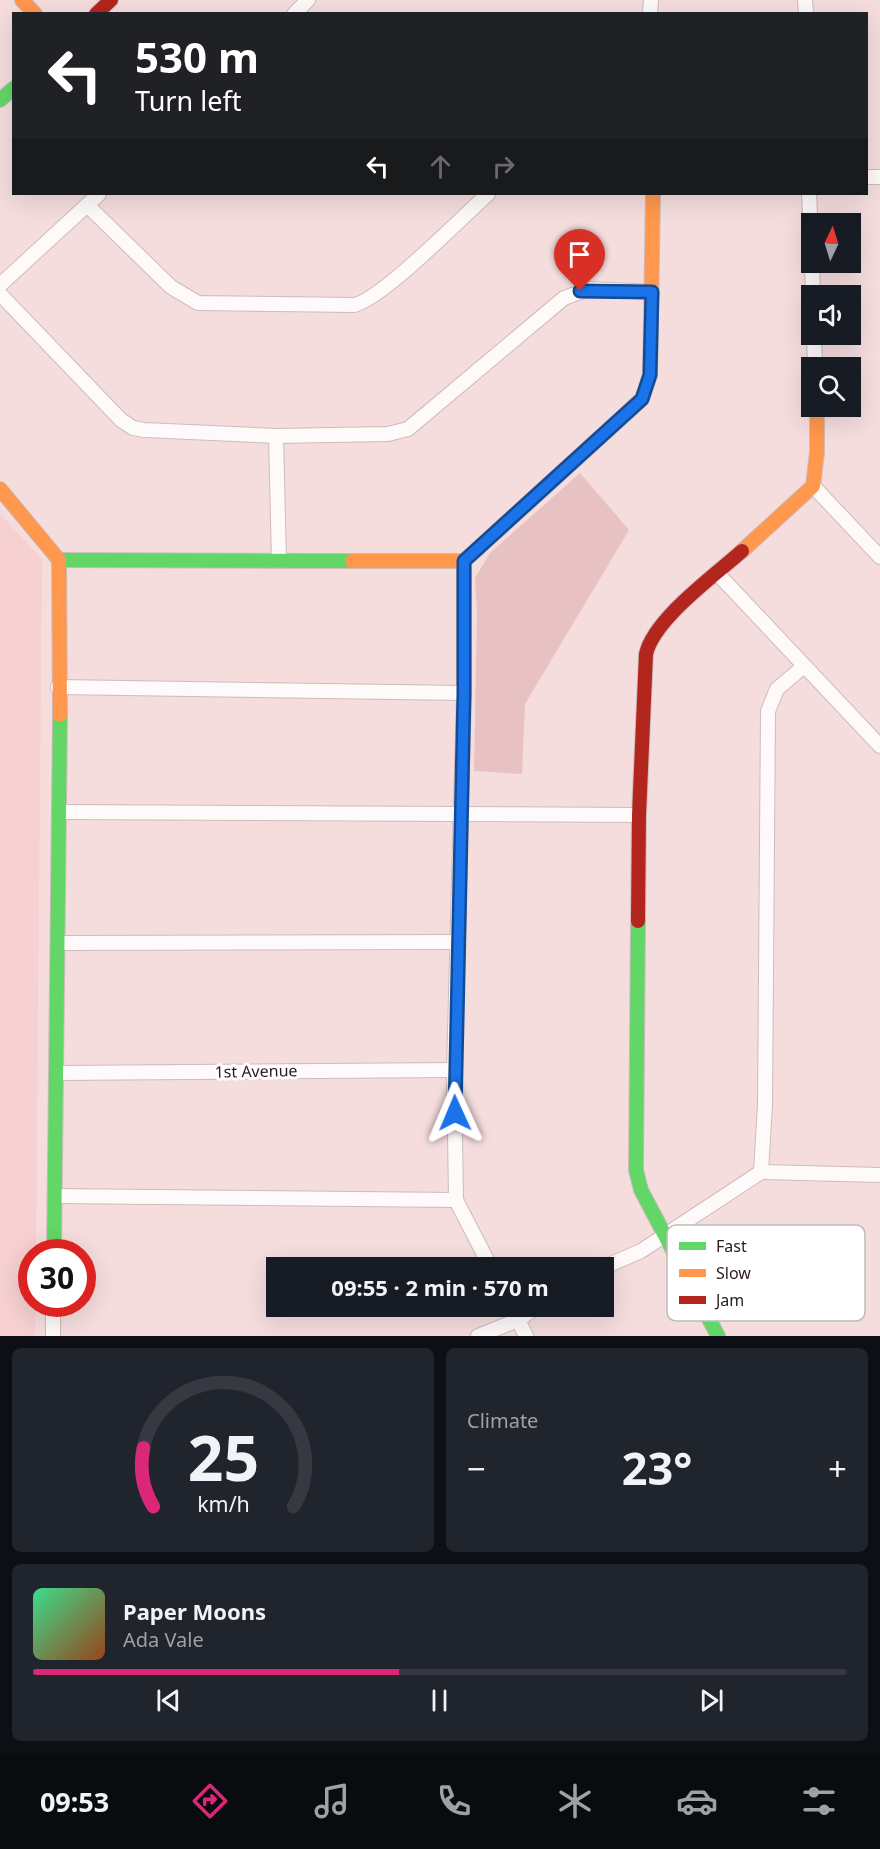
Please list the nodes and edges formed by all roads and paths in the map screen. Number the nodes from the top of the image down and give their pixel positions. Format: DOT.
graph roads {
  1 [pos="22,0"];
  2 [pos="111,0"];
  3 [pos="308,0"];
  4 [pos="33,12"];
  5 [pos="98,12"];
  6 [pos="296,12"];
  7 [pos="12,90"];
  8 [pos="0,100"];
  9 [pos="98,195"];
  10 [pos="487,195"];
  11 [pos="653,195"];
  12 [pos="809,195"];
  13 [pos="87,205"];
  14 [pos="810,213"];
  15 [pos="0,285"];
  16 [pos="652,292"];
  17 [pos="0,294"];
  18 [pos="817,417"];
  19 [pos="276,436"];
  20 [pos="813,486"];
  21 [pos="0,489"];
  22 [pos="880,557"];
  23 [pos="59,560"];
  24 [pos="279,561"];
  25 [pos="464,561"];
  26 [pos="717,573"];
  27 [pos="803,667"];
  28 [pos="58,687"];
  29 [pos="464,693"];
  30 [pos="880,746"];
  31 [pos="61,812"];
  32 [pos="461,812"];
  33 [pos="639,815"];
  34 [pos="458,942"];
  35 [pos="59,943"];
  36 [pos="454,1070"];
  37 [pos="58,1073"];
  38 [pos="761,1172"];
  39 [pos="880,1175"];
  40 [pos="55,1196"];
  41 [pos="456,1200"];
  42 [pos="678,1225"];
  43 [pos="667,1232"];
  44 [pos="664,1234"];
  45 [pos="54,1239"];
  46 [pos="667,1240"];
  47 [pos="485,1257"];
  48 [pos="614,1263"];
  49 [pos="53,1317"];
  50 [pos="516,1317"];
  51 [pos="522,1317"];
  52 [pos="518,1320"];
  53 [pos="710,1321"];
  54 [pos="53,1336"];
  55 [pos="478,1336"];
  56 [pos="526,1336"];
  57 [pos="718,1336"];
  1 -- 4 [label="street"];
  2 -- 5 [label="street"];
  3 -- 6 [label="street"];
  7 -- 8 [label="street"];
  9 -- 13 [label="street"];
  10 -- 13 [label="street"];
  11 -- 16 [label="street"];
  12 -- 14 [label="street"];
  13 -- 15 [label="street"];
  16 -- 19 [label="street"];
  16 -- 25 [label="street"];
  17 -- 19 [label="street"];
  18 -- 20 [label="street"];
  19 -- 24 [label="street"];
  20 -- 22 [label="street"];
  20 -- 26 [label="street"];
  21 -- 23 [label="street"];
  23 -- 24 [label="street"];
  23 -- 28 [label="street"];
  24 -- 25 [label="street"];
  25 -- 29 [label="street"];
  26 -- 27 [label="street"];
  26 -- 33 [label="street"];
  27 -- 30 [label="street"];
  27 -- 38 [label="street"];
  28 -- 29 [label="street"];
  28 -- 31 [label="street"];
  29 -- 32 [label="street"];
  31 -- 32 [label="street"];
  31 -- 35 [label="street"];
  32 -- 33 [label="street"];
  32 -- 34 [label="street"];
  33 -- 44 [label="street"];
  34 -- 35 [label="street"];
  34 -- 36 [label="street"];
  35 -- 37 [label="street"];
  36 -- 37 [label="street, 1st Avenue"];
  36 -- 41 [label="street"];
  37 -- 40 [label="street"];
  38 -- 39 [label="street"];
  38 -- 42 [label="street"];
  40 -- 41 [label="street"];
  40 -- 45 [label="street"];
  41 -- 47 [label="street"];
  43 -- 44 [label="street"];
  44 -- 46 [label="street"];
  44 -- 48 [label="street"];
  49 -- 54 [label="street"];
  50 -- 52 [label="street"];
  51 -- 52 [label="street"];
  52 -- 55 [label="street"];
  52 -- 56 [label="street"];
  53 -- 57 [label="street"];
}
